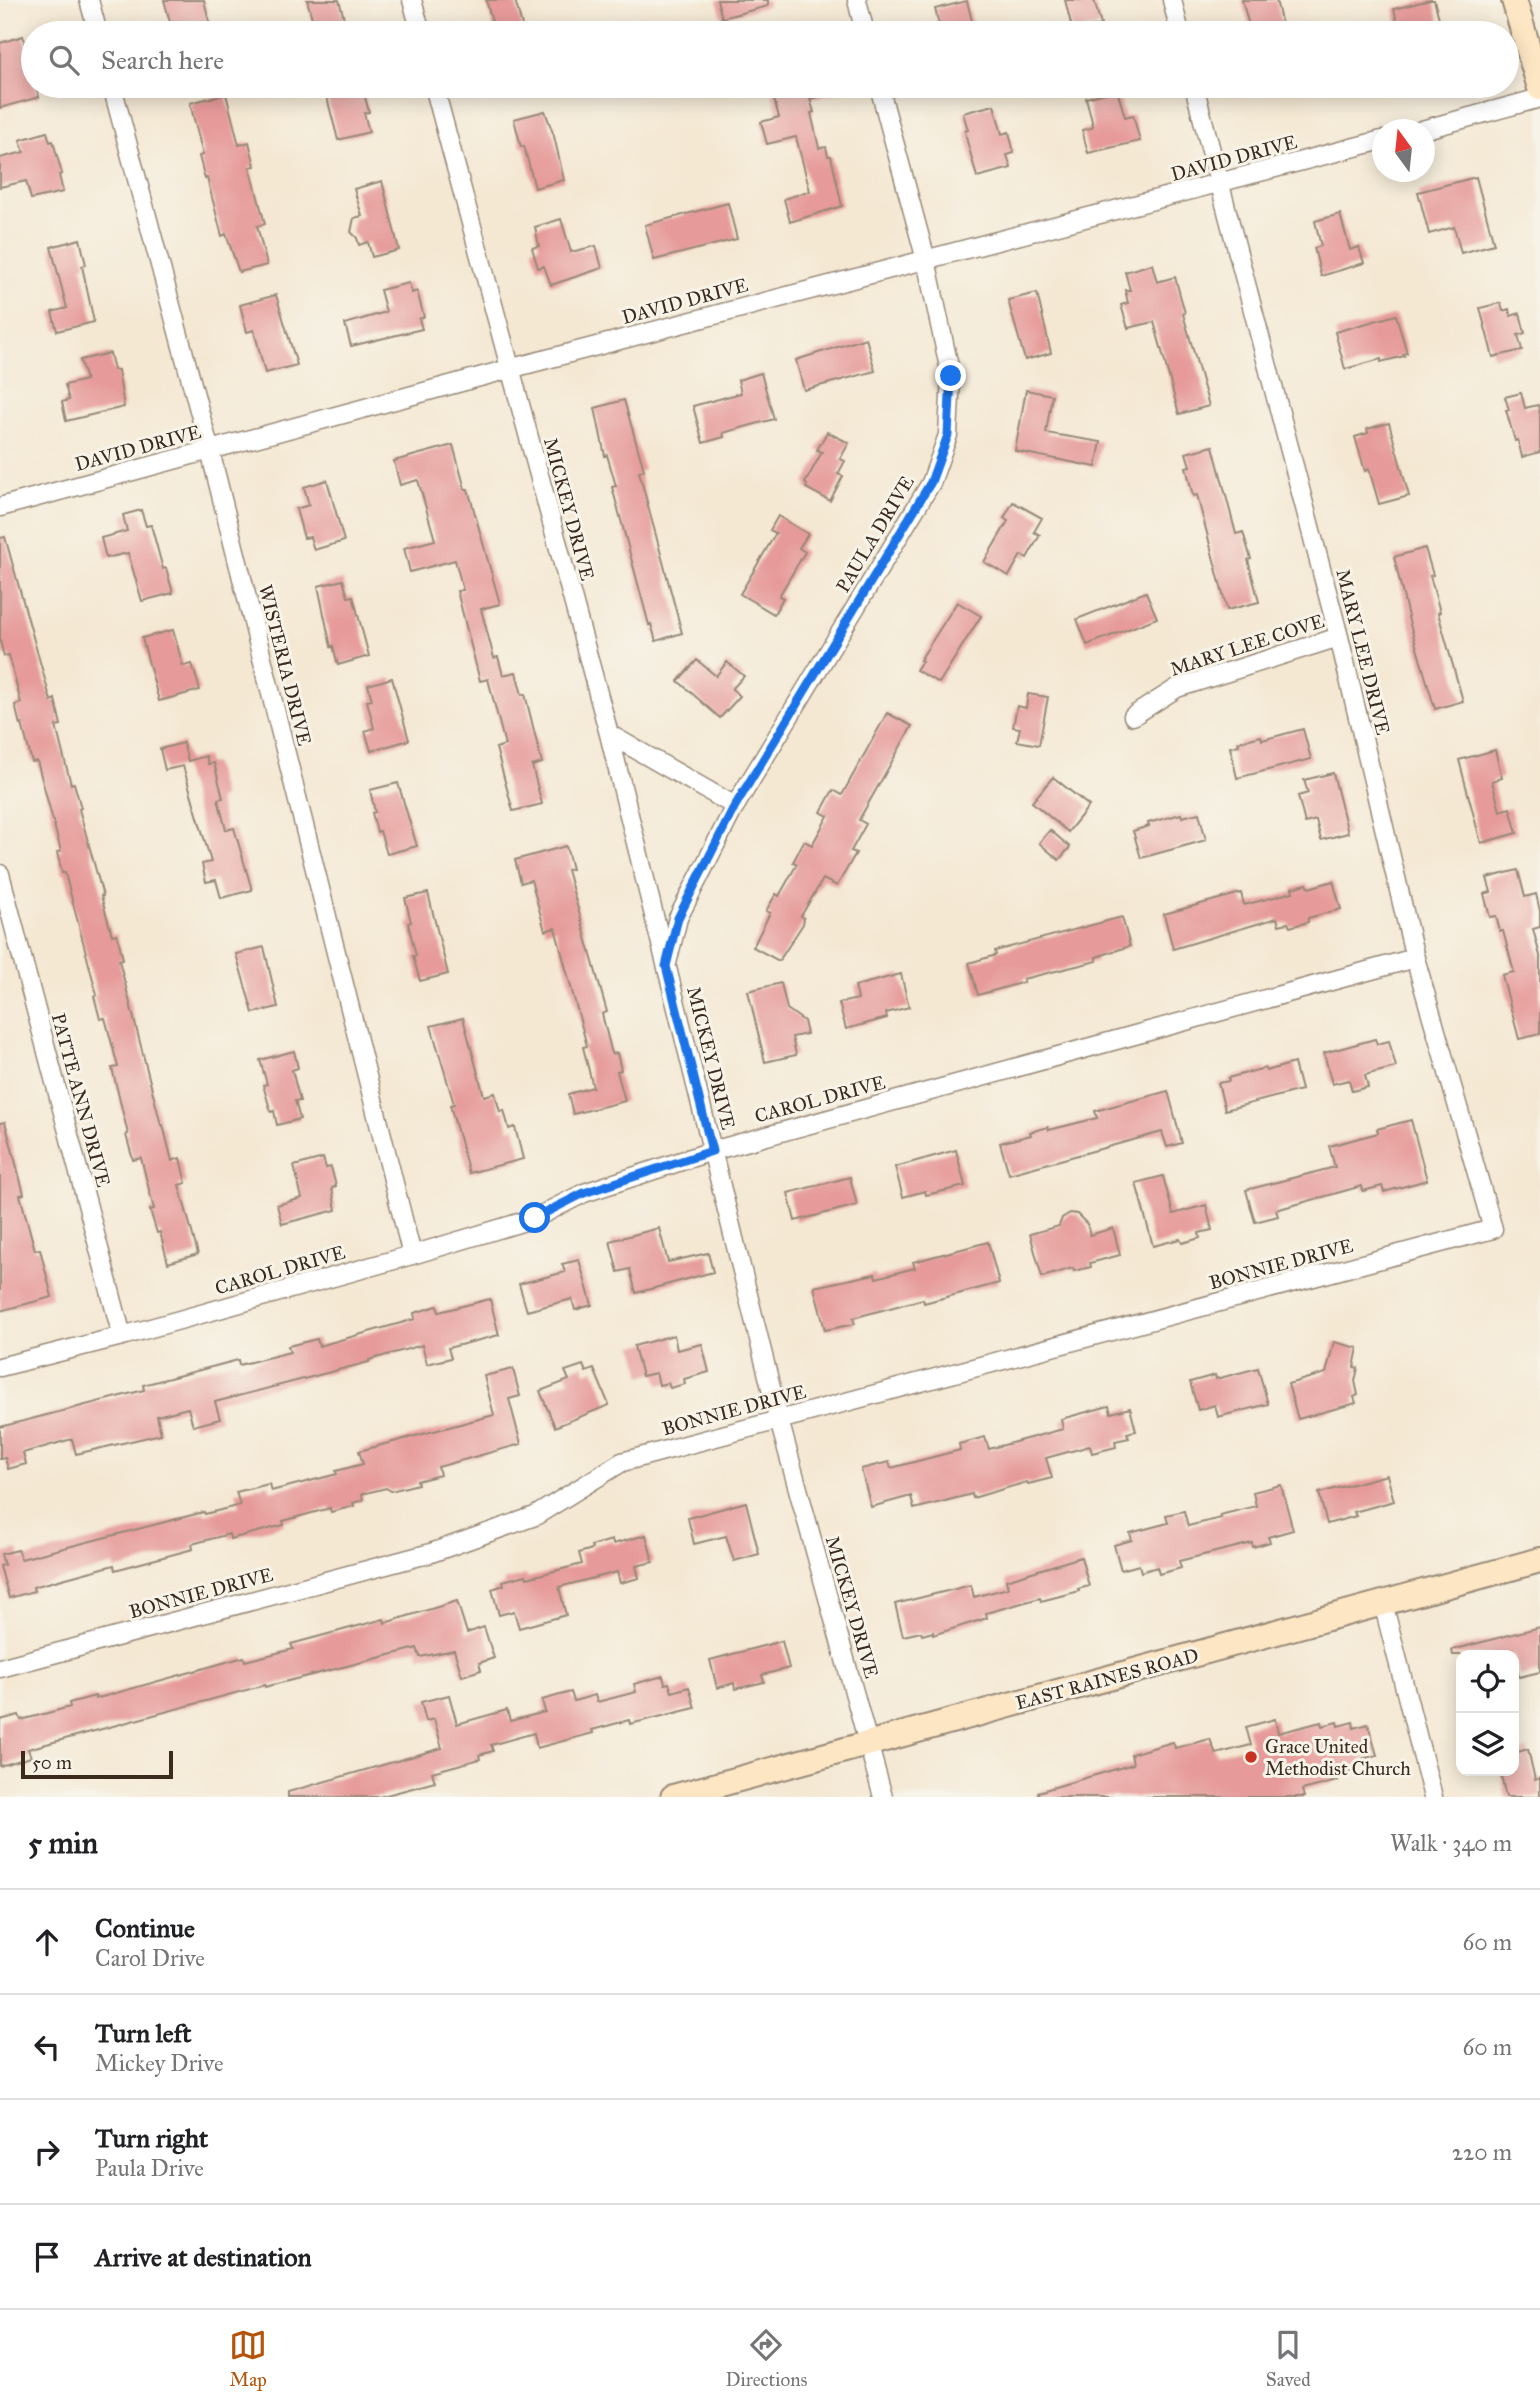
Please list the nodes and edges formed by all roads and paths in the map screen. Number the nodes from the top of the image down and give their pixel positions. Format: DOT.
graph roads {
  1 [pos="89,0"];
  2 [pos="412,0"];
  3 [pos="857,0"];
  4 [pos="1172,0"];
  5 [pos="1514,0"];
  6 [pos="95,21"];
  7 [pos="418,21"];
  8 [pos="862,21"];
  9 [pos="1177,21"];
  10 [pos="1540,88"];
  11 [pos="115,98"];
  12 [pos="438,98"];
  13 [pos="882,98"];
  14 [pos="1197,98"];
  15 [pos="1540,98"];
  16 [pos="1435,126"];
  17 [pos="1372,143"];
  18 [pos="1220,184"];
  19 [pos="926,260"];
  20 [pos="509,369"];
  21 [pos="210,451"];
  22 [pos="0,507"];
  23 [pos="1339,637"];
  24 [pos="1133,716"];
  25 [pos="609,734"];
  26 [pos="735,806"];
  27 [pos="0,874"];
  28 [pos="1415,958"];
  29 [pos="666,966"];
  30 [pos="712,1151"];
  31 [pos="1493,1229"];
  32 [pos="412,1255"];
  33 [pos="122,1336"];
  34 [pos="0,1367"];
  35 [pos="779,1420"];
  36 [pos="1540,1560"];
  37 [pos="1383,1603"];
  38 [pos="0,1668"];
  39 [pos="869,1744"];
  40 [pos="673,1797"];
  41 [pos="883,1797"];
  42 [pos="1433,1797"];
  1 -- 6 [label="street"];
  2 -- 7 [label="street"];
  3 -- 8 [label="street"];
  4 -- 9 [label="street"];
  5 -- 10 [label="main road"];
  11 -- 21 [label="street, WISTERIA DRIVE"];
  12 -- 20 [label="street, MICKEY DRIVE"];
  13 -- 19 [label="street, PAULA DRIVE"];
  14 -- 18 [label="street, MARY LEE DRIVE"];
  15 -- 16 [label="street"];
  17 -- 18 [label="street, DAVID DRIVE"];
  18 -- 19 [label="street, DAVID DRIVE"];
  18 -- 23 [label="street, MARY LEE DRIVE"];
  19 -- 20 [label="street, DAVID DRIVE"];
  19 -- 26 [label="street, PAULA DRIVE"];
  20 -- 21 [label="street, DAVID DRIVE"];
  20 -- 25 [label="street, MICKEY DRIVE"];
  21 -- 22 [label="street, DAVID DRIVE"];
  21 -- 32 [label="street, WISTERIA DRIVE"];
  23 -- 24 [label="street, MARY LEE COVE"];
  23 -- 28 [label="street, MARY LEE DRIVE"];
  25 -- 26 [label="street"];
  25 -- 29 [label="street, MICKEY DRIVE"];
  26 -- 29 [label="street, PAULA DRIVE"];
  27 -- 33 [label="street, PATTE ANN DRIVE"];
  28 -- 30 [label="street, CAROL DRIVE"];
  28 -- 31 [label="street, MARY LEE DRIVE"];
  29 -- 30 [label="street, MICKEY DRIVE"];
  30 -- 32 [label="street, CAROL DRIVE"];
  30 -- 35 [label="street, MICKEY DRIVE"];
  31 -- 35 [label="street, BONNIE DRIVE"];
  32 -- 33 [label="street, CAROL DRIVE"];
  33 -- 34 [label="street, CAROL DRIVE"];
  35 -- 38 [label="street, BONNIE DRIVE"];
  35 -- 39 [label="street, MICKEY DRIVE"];
  36 -- 37 [label="main road, EAST RAINES ROAD"];
  37 -- 39 [label="main road, EAST RAINES ROAD"];
  37 -- 42 [label="street"];
  39 -- 40 [label="main road, EAST RAINES ROAD"];
  39 -- 41 [label="street, MICKEY DRIVE"];
}
